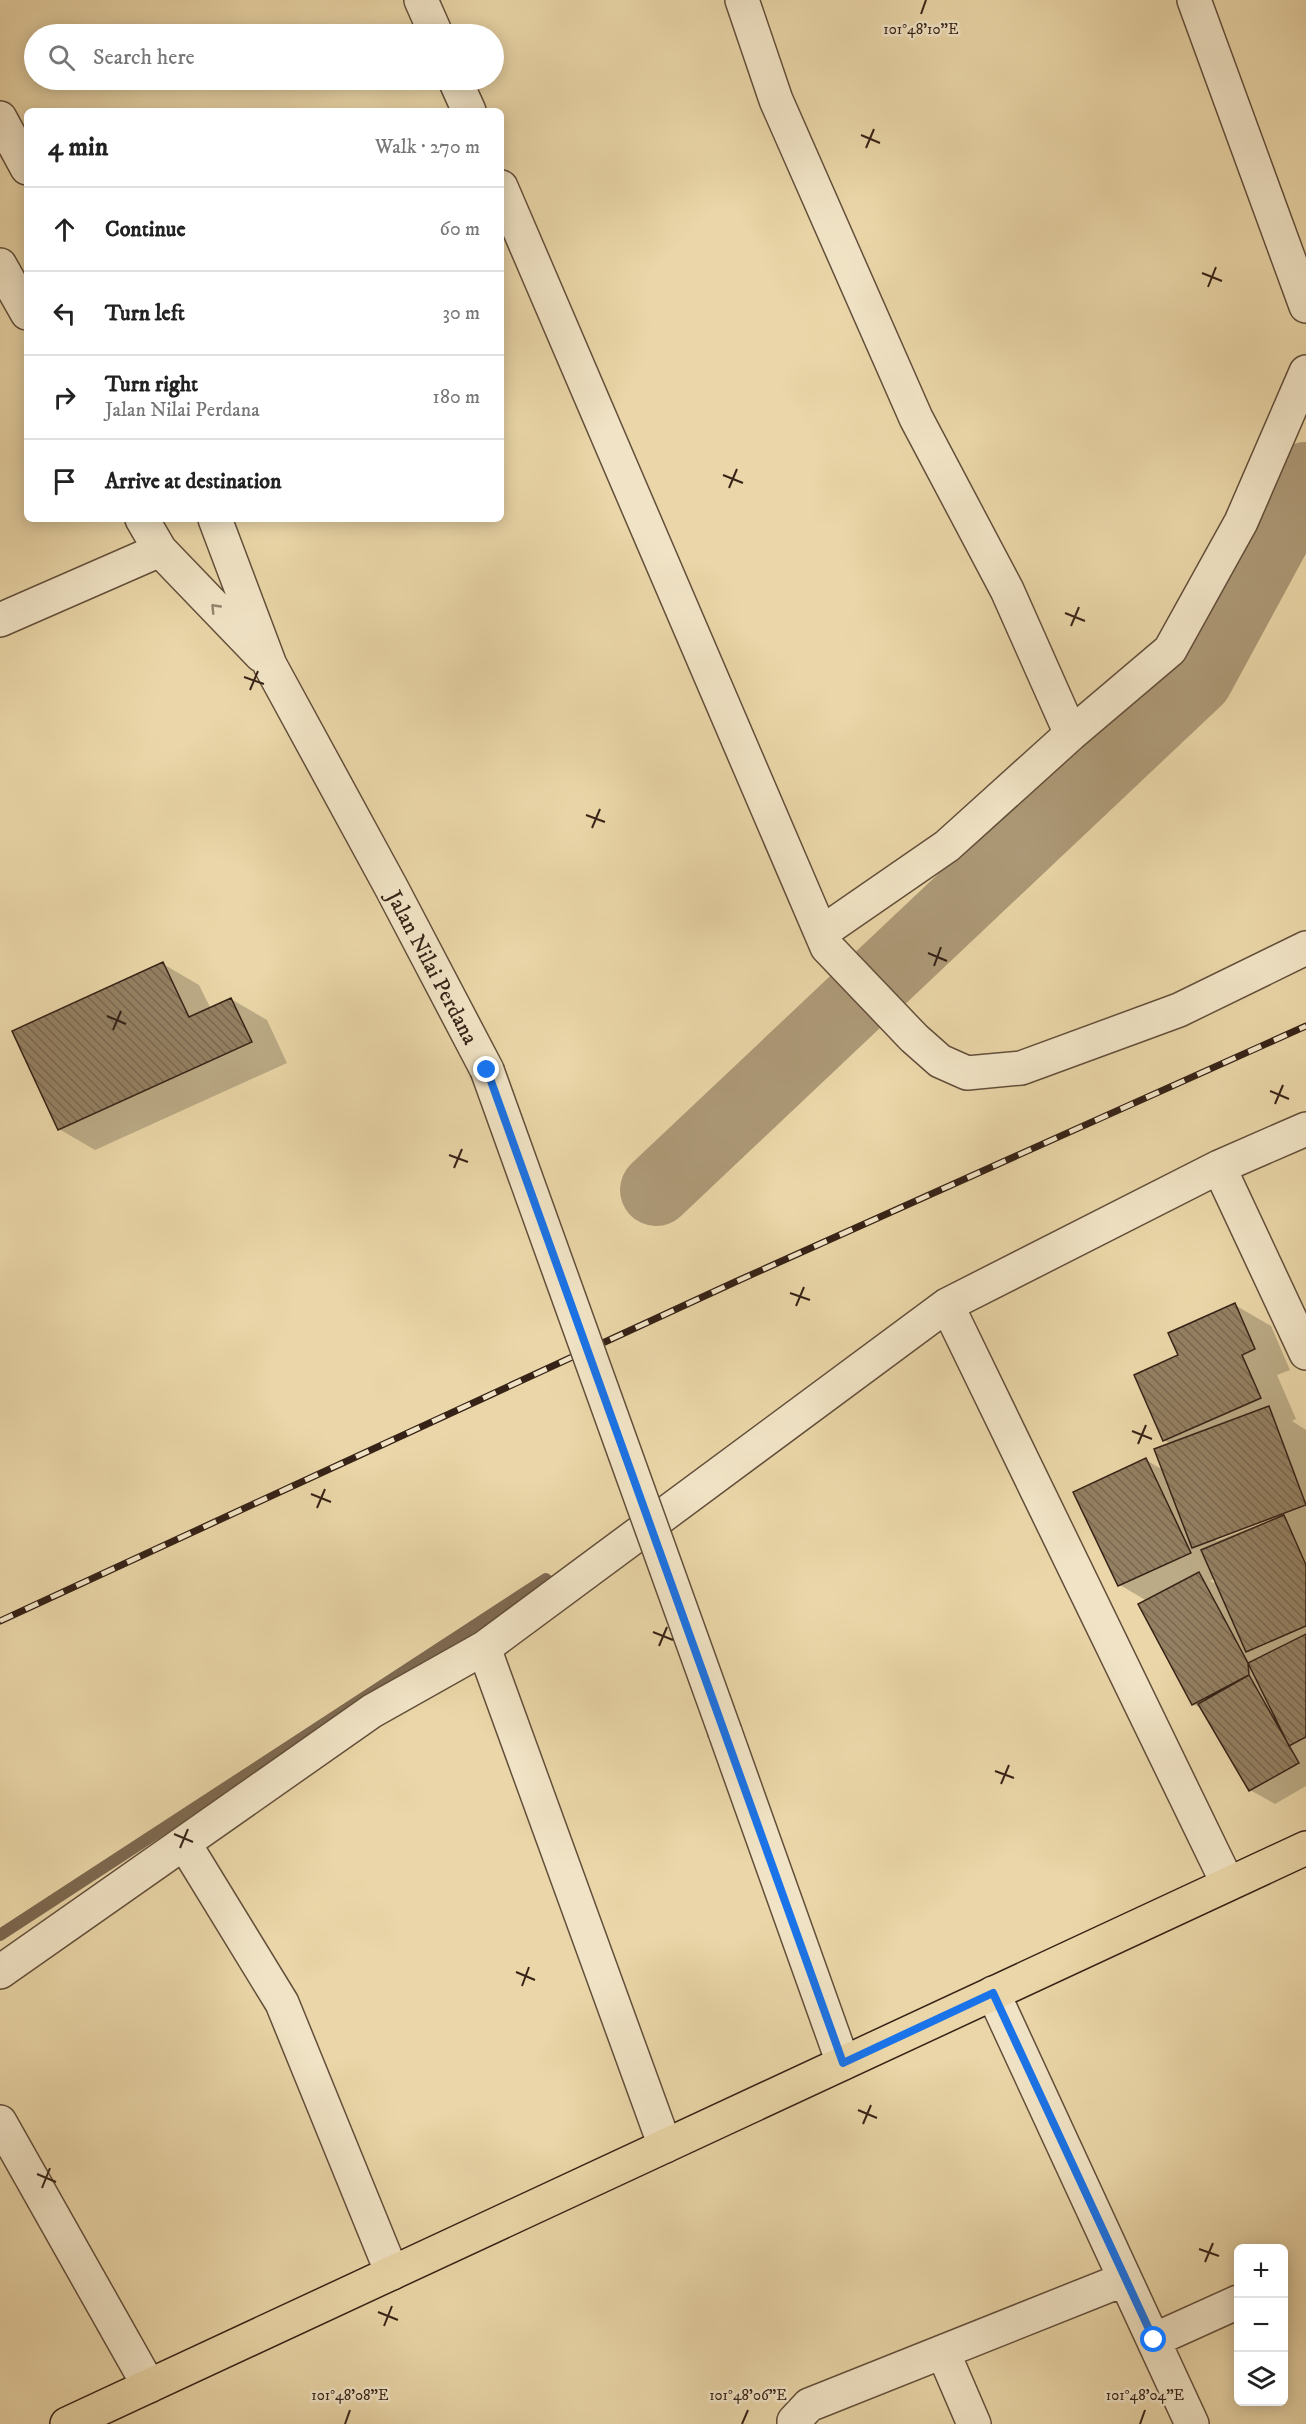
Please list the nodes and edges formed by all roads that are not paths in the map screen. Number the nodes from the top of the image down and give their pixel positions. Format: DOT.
graph roads {
  1 [pos="421,0"];
  2 [pos="742,0"];
  3 [pos="1194,0"];
  4 [pos="432,24"];
  5 [pos="460,90"];
  6 [pos="468,108"];
  7 [pos="0,118"];
  8 [pos="24,162"];
  9 [pos="504,194"];
  10 [pos="0,265"];
  11 [pos="1306,306"];
  12 [pos="24,308"];
  13 [pos="1306,372"];
  14 [pos="144,522"];
  15 [pos="215,522"];
  16 [pos="160,550"];
  17 [pos="0,620"];
  18 [pos="270,665"];
  19 [pos="1071,734"];
  20 [pos="824,940"];
  21 [pos="1306,948"];
  22 [pos="1306,1129"];
  23 [pos="1219,1167"];
  24 [pos="947,1305"];
  25 [pos="1306,1353"];
  26 [pos="484,1648"];
  27 [pos="184,1843"];
  28 [pos="1306,1848"];
  29 [pos="1228,1884"];
  30 [pos="0,1972"];
  31 [pos="993,1993"];
  32 [pos="843,2063"];
  33 [pos="0,2122"];
  34 [pos="664,2146"];
  35 [pos="392,2273"];
  36 [pos="1125,2279"];
  37 [pos="1234,2304"];
  38 [pos="1154,2340"];
  39 [pos="943,2352"];
  40 [pos="149,2386"];
  41 [pos="68,2424"];
  42 [pos="794,2424"];
  43 [pos="974,2424"];
  44 [pos="1192,2424"];
  1 -- 4 [label="street"];
  2 -- 19 [label="street"];
  3 -- 11 [label="street"];
  5 -- 6 [label="street"];
  7 -- 8 [label="street"];
  9 -- 20 [label="street"];
  10 -- 12 [label="street"];
  13 -- 19 [label="street"];
  14 -- 16 [label="street, Jalan Nilai Perdana"];
  15 -- 18 [label="street, Jalan Nilai Perdana"];
  16 -- 17 [label="street"];
  18 -- 16 [label="street, Jalan Nilai Perdana, one-way"];
  18 -- 32 [label="street, Jalan Nilai Perdana, bridge"];
  19 -- 20 [label="street"];
  20 -- 21 [label="street"];
  22 -- 23 [label="street"];
  23 -- 24 [label="street"];
  23 -- 25 [label="street"];
  24 -- 26 [label="street"];
  24 -- 29 [label="street"];
  26 -- 27 [label="street"];
  26 -- 34 [label="street"];
  27 -- 30 [label="street"];
  27 -- 35 [label="street"];
  28 -- 29 [label="main road"];
  29 -- 31 [label="main road"];
  31 -- 32 [label="main road"];
  31 -- 36 [label="street"];
  32 -- 34 [label="main road"];
  33 -- 40 [label="street"];
  34 -- 35 [label="main road"];
  35 -- 40 [label="main road"];
  36 -- 38 [label="street"];
  36 -- 39 [label="street"];
  37 -- 38 [label="street"];
  38 -- 44 [label="street"];
  39 -- 42 [label="street"];
  39 -- 43 [label="street"];
  40 -- 41 [label="main road"];
}
